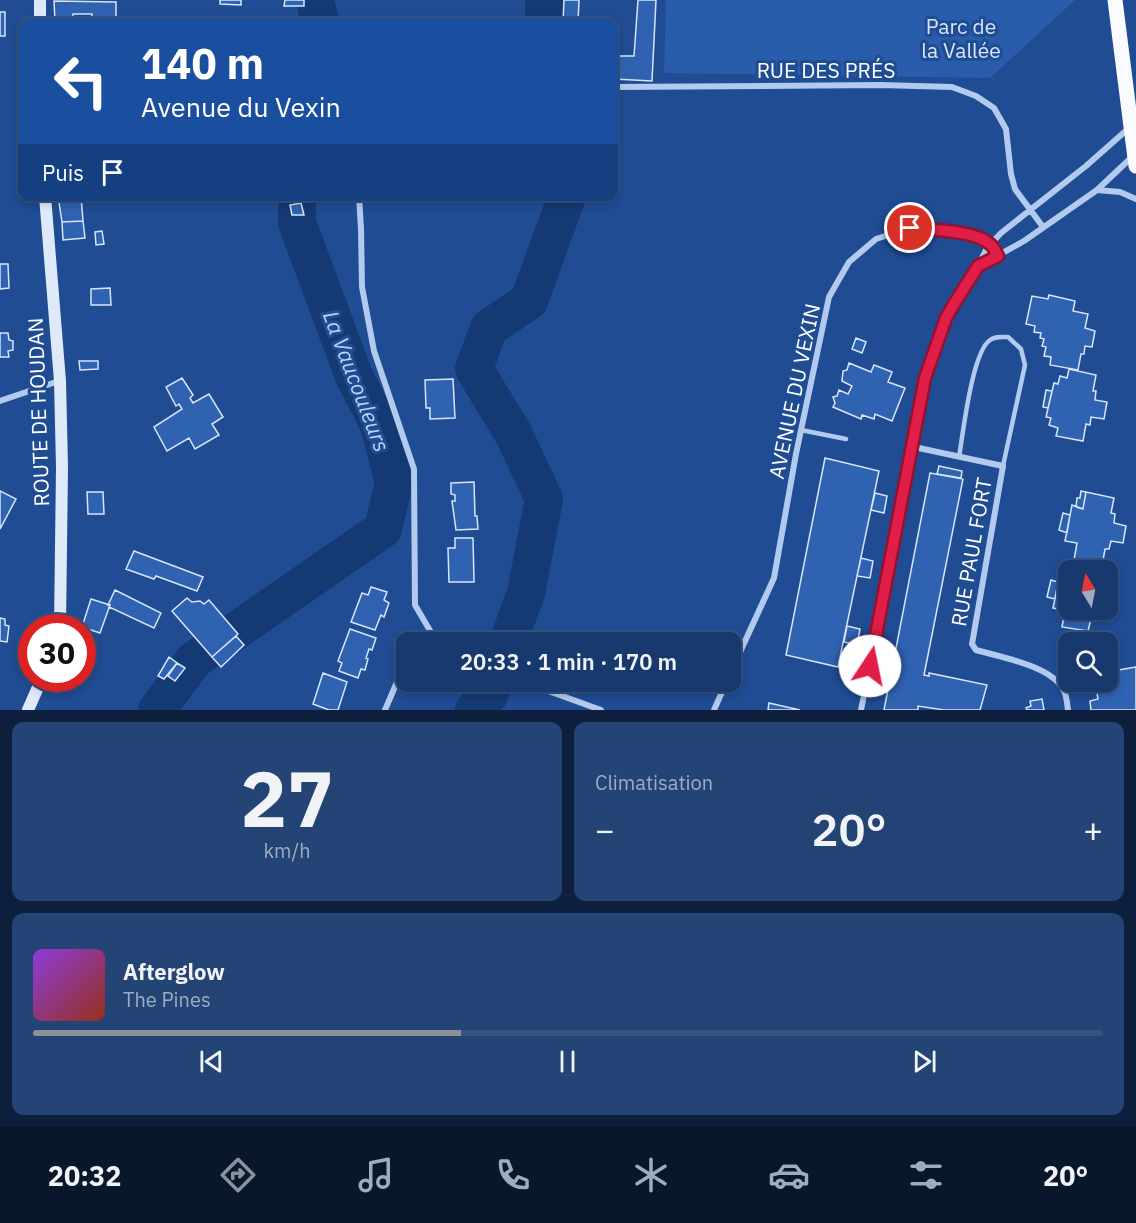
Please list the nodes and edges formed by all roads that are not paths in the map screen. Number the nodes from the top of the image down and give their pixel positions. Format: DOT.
graph roads {
  1 [pos="40,0"];
  2 [pos="1115,0"];
  3 [pos="40,18"];
  4 [pos="618,87"];
  5 [pos="1133,124"];
  6 [pos="1135,158"];
  7 [pos="1097,190"];
  8 [pos="1136,199"];
  9 [pos="45,201"];
  10 [pos="359,201"];
  11 [pos="1031,210"];
  12 [pos="1043,227"];
  13 [pos="991,244"];
  14 [pos="998,256"];
  15 [pos="978,266"];
  16 [pos="60,381"];
  17 [pos="0,401"];
  18 [pos="801,430"];
  19 [pos="846,439"];
  20 [pos="914,447"];
  21 [pos="959,457"];
  22 [pos="1003,466"];
  23 [pos="60,614"];
  24 [pos="431,632"];
  25 [pos="741,650"];
  26 [pos="396,684"];
  27 [pos="36,692"];
  28 [pos="552,692"];
  29 [pos="722,692"];
  30 [pos="715,707"];
  31 [pos="28,710"];
  32 [pos="385,710"];
  33 [pos="601,710"];
  34 [pos="708,710"];
  35 [pos="861,710"];
  36 [pos="1068,710"];
  1 -- 3 [label="street"];
  2 -- 5 [label="main road"];
  4 -- 11 [label="street, RUE DES PRÉS"];
  5 -- 6 [label="main road"];
  5 -- 11 [label="street"];
  6 -- 7 [label="street"];
  7 -- 8 [label="street"];
  7 -- 12 [label="street"];
  9 -- 16 [label="street, ROUTE DE HOUDAN"];
  10 -- 24 [label="street"];
  11 -- 12 [label="street, RUE DES PRÉS"];
  11 -- 13 [label="street"];
  12 -- 14 [label="street"];
  13 -- 14 [label="street"];
  13 -- 15 [label="street"];
  13 -- 18 [label="street, AVENUE DU VEXIN"];
  14 -- 15 [label="street"];
  15 -- 20 [label="street"];
  16 -- 17 [label="street"];
  16 -- 23 [label="street, ROUTE DE HOUDAN"];
  18 -- 19 [label="lane"];
  18 -- 25 [label="street, AVENUE DU VEXIN"];
  20 -- 21 [label="street, RUE PAUL FORT"];
  20 -- 35 [label="street"];
  21 -- 22 [label="street, RUE PAUL FORT"];
  21 -- 22 [label="lane"];
  22 -- 36 [label="street, RUE PAUL FORT"];
  26 -- 32 [label="street"];
  27 -- 31 [label="street"];
  28 -- 33 [label="street"];
  29 -- 30 [label="street"];
  30 -- 34 [label="street"];
}
